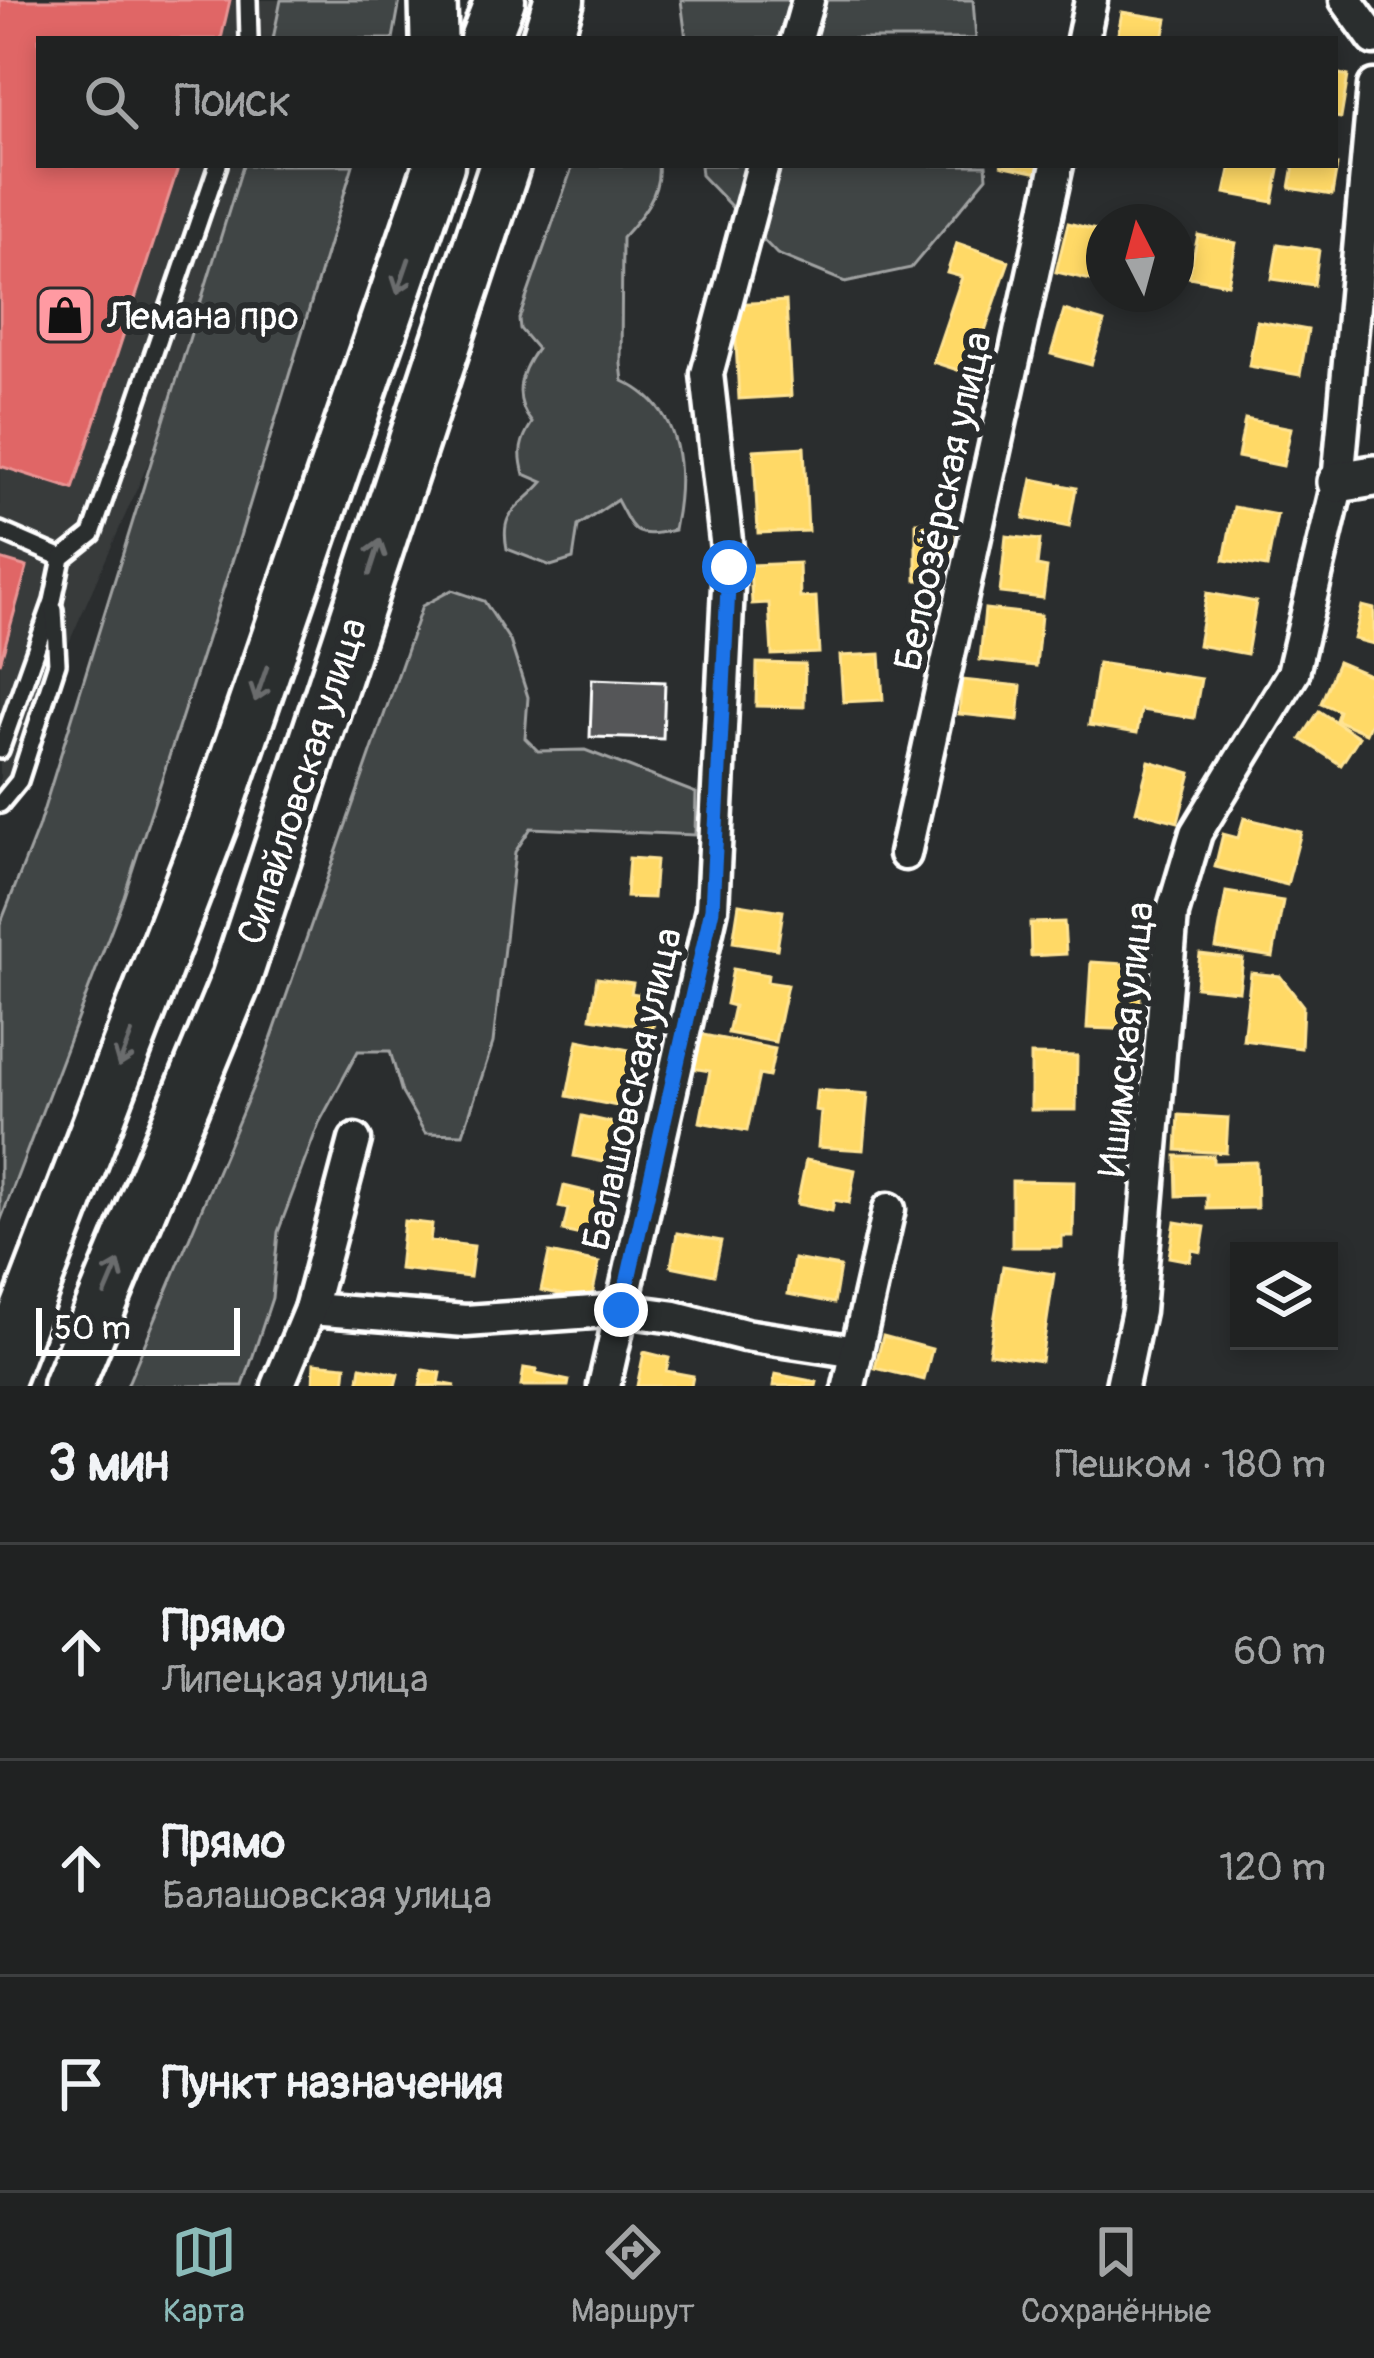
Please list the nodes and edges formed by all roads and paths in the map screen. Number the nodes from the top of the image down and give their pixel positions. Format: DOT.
graph roads {
  1 [pos="248,0"];
  2 [pos="434,0"];
  3 [pos="500,0"];
  4 [pos="560,0"];
  5 [pos="808,0"];
  6 [pos="1091,0"];
  7 [pos="1346,0"];
  8 [pos="249,36"];
  9 [pos="434,36"];
  10 [pos="486,36"];
  11 [pos="548,36"];
  12 [pos="798,36"];
  13 [pos="1084,36"];
  14 [pos="1374,39"];
  15 [pos="1374,86"];
  16 [pos="217,168"];
  17 [pos="504,168"];
  18 [pos="762,168"];
  19 [pos="1056,168"];
  20 [pos="432,176"];
  21 [pos="1356,479"];
  22 [pos="0,531"];
  23 [pos="62,558"];
  24 [pos="53,601"];
  25 [pos="0,750"];
  26 [pos="0,804"];
  27 [pos="905,854"];
  28 [pos="356,1140"];
  29 [pos="890,1210"];
  30 [pos="310,1309"];
  31 [pos="621,1310"];
  32 [pos="856,1352"];
  33 [pos="0,1377"];
  34 [pos="68,1386"];
  35 [pos="278,1386"];
  36 [pos="604,1386"];
  37 [pos="849,1386"];
  38 [pos="1122,1386"];
  1 -- 8 [label="lane"];
  2 -- 9 [label="main road"];
  3 -- 10 [label="main road"];
  4 -- 11 [label="main road"];
  5 -- 12 [label="street"];
  6 -- 13 [label="street"];
  7 -- 14 [label="street"];
  15 -- 21 [label="street, Ишимская улица"];
  16 -- 23 [label="lane"];
  34 -- 17 [label="main road, Сипайловская улица, one-way"];
  18 -- 31 [label="street, Балашовская улица"];
  19 -- 27 [label="street, Белоозёрская улица"];
  20 -- 33 [label="main road, Сипайловская улица, one-way"];
  21 -- 38 [label="street, Ишимская улица"];
  22 -- 23 [label="lane"];
  23 -- 24 [label="lane"];
  24 -- 25 [label="lane"];
  24 -- 26 [label="lane"];
  28 -- 30 [label="street"];
  29 -- 32 [label="street"];
  30 -- 31 [label="street"];
  30 -- 35 [label="street"];
  31 -- 32 [label="street"];
  31 -- 36 [label="street, Балашовская улица"];
  32 -- 37 [label="street"];
}
